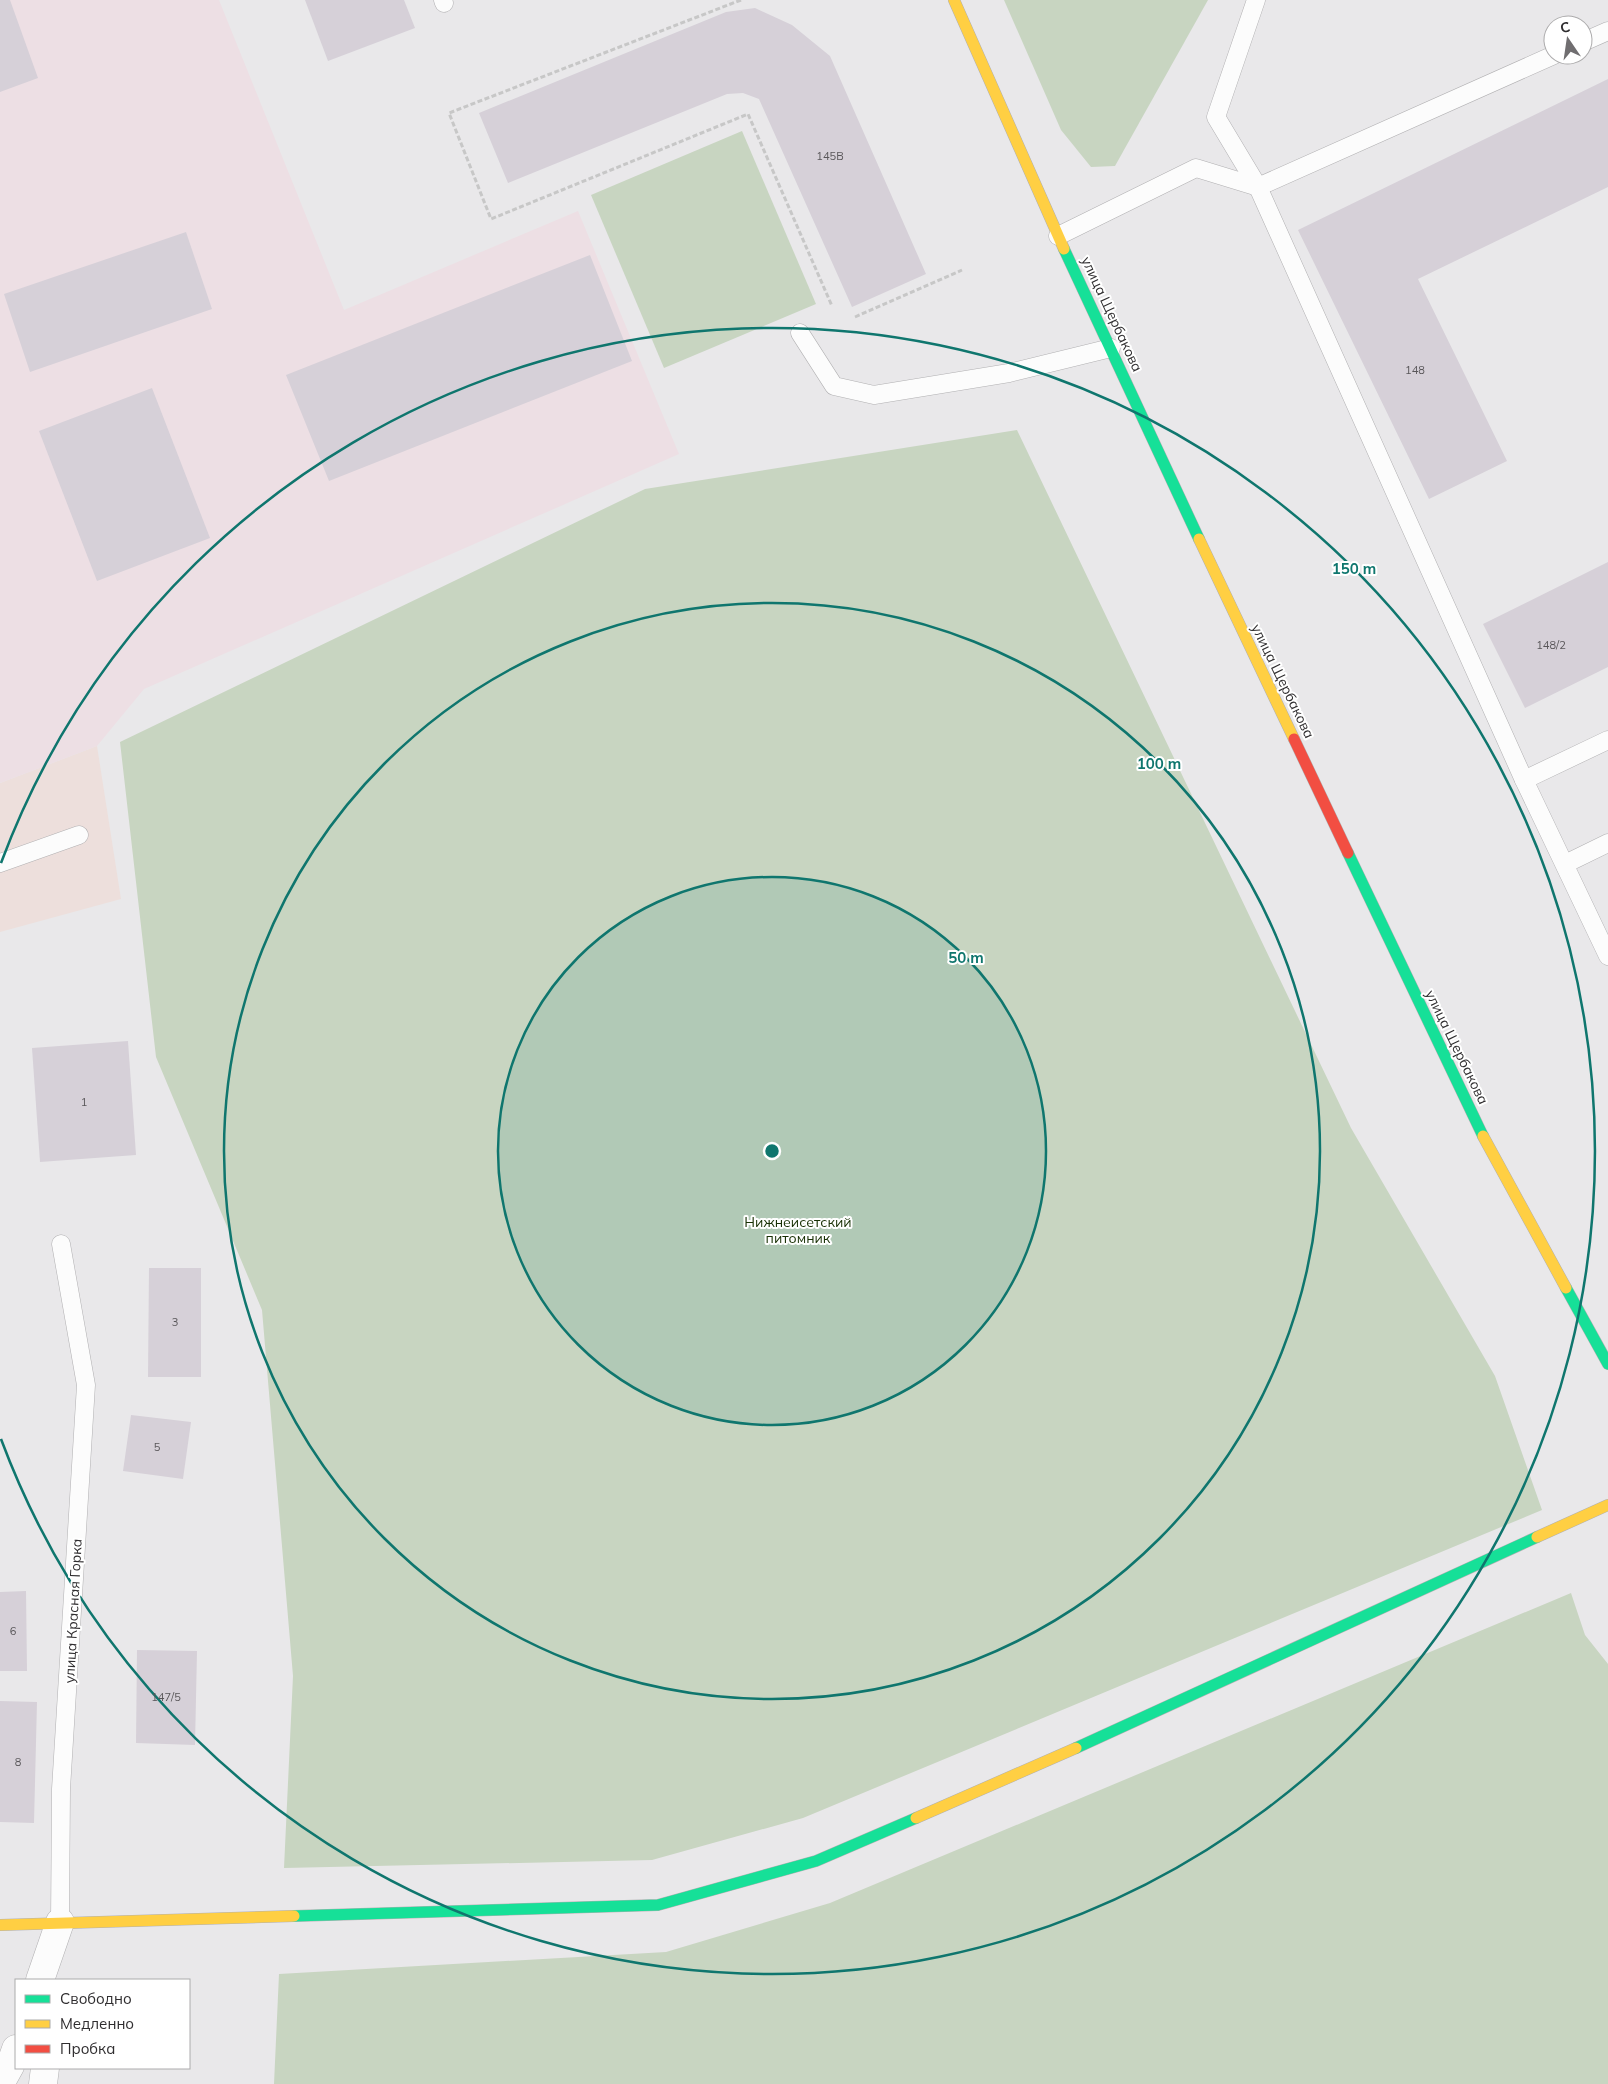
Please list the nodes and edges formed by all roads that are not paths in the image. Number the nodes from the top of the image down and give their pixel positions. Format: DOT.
graph roads {
  1 [pos="954,0"];
  2 [pos="1256,0"];
  3 [pos="1608,31"];
  4 [pos="1593,38"];
  5 [pos="1543,60"];
  6 [pos="1258,187"];
  7 [pos="1058,236"];
  8 [pos="800,333"];
  9 [pos="1111,348"];
  10 [pos="1608,740"];
  11 [pos="1524,780"];
  12 [pos="80,836"];
  13 [pos="1608,843"];
  14 [pos="0,863"];
  15 [pos="1565,864"];
  16 [pos="1608,956"];
  17 [pos="61,1244"];
  18 [pos="1608,1364"];
  19 [pos="1608,1505"];
  20 [pos="60,1922"];
  21 [pos="0,1924"];
  22 [pos="40,1979"];
  23 [pos="54,1979"];
  24 [pos="15,2052"];
  25 [pos="45,2069"];
  26 [pos="0,2084"];
  27 [pos="43,2084"];
  1 -- 7 [label="street, улица Щербакова"];
  2 -- 6 [label="lane"];
  3 -- 4 [label="lane"];
  5 -- 6 [label="lane"];
  6 -- 7 [label="lane"];
  6 -- 11 [label="lane"];
  7 -- 9 [label="street, улица Щербакова"];
  8 -- 9 [label="lane"];
  9 -- 18 [label="street, улица Щербакова"];
  10 -- 11 [label="lane"];
  11 -- 15 [label="lane"];
  12 -- 14 [label="lane"];
  13 -- 15 [label="lane"];
  15 -- 16 [label="lane"];
  17 -- 20 [label="lane, улица Красная Горка"];
  19 -- 20 [label="street"];
  20 -- 21 [label="street"];
  20 -- 22 [label="street"];
  20 -- 23 [label="street, улица Красная Горка"];
  24 -- 26 [label="street"];
  25 -- 27 [label="street"];
}
